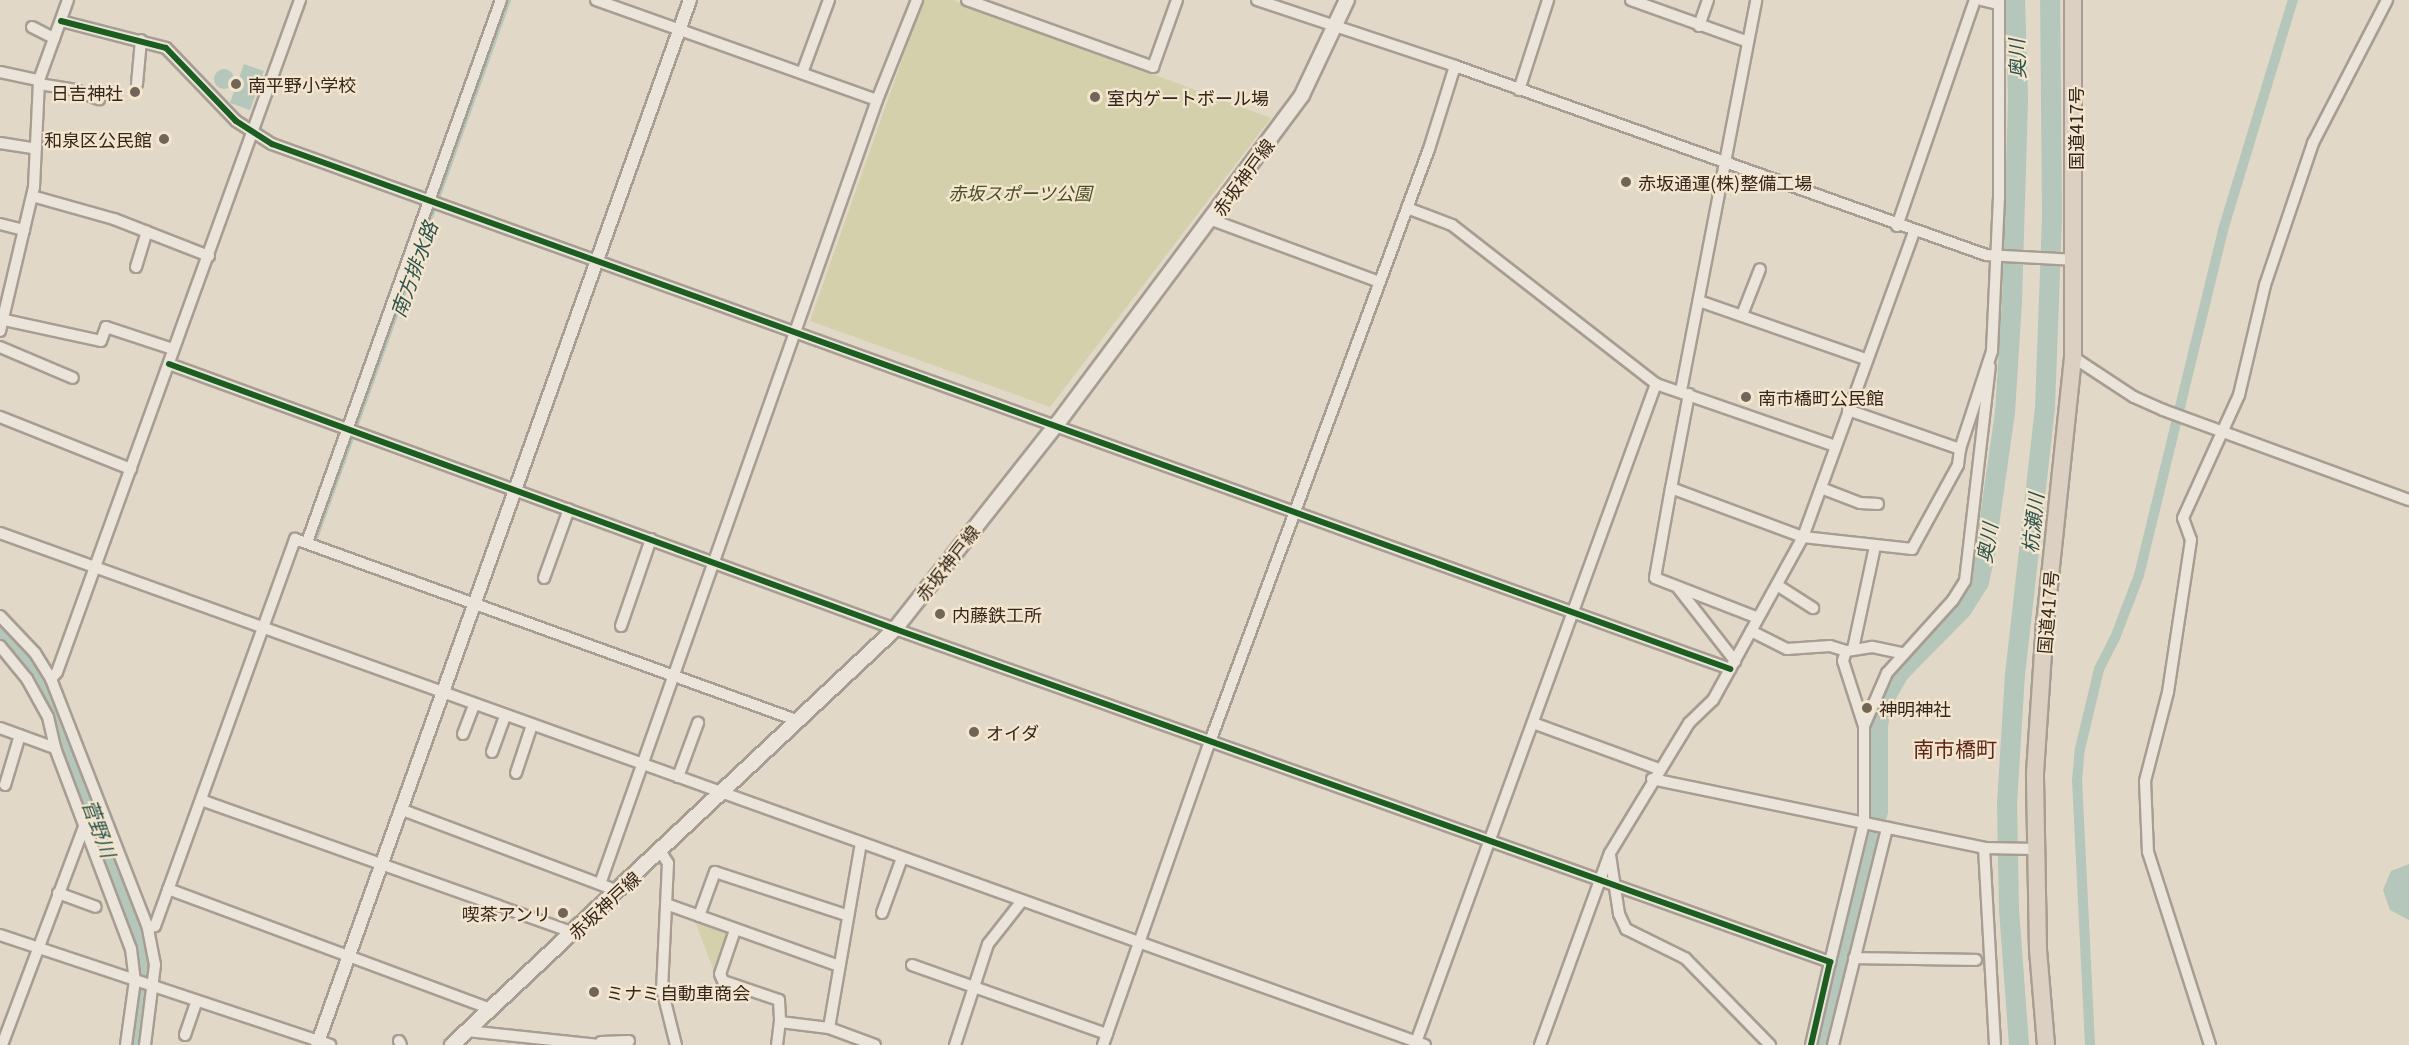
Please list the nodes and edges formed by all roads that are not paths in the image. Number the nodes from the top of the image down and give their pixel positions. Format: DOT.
graph roads {
  1 [pos="69,0"];
  2 [pos="300,0"];
  3 [pos="501,0"];
  4 [pos="596,0"];
  5 [pos="690,0"];
  6 [pos="829,0"];
  7 [pos="917,0"];
  8 [pos="967,0"];
  9 [pos="1177,0"];
  10 [pos="1257,0"];
  11 [pos="1347,0"];
  12 [pos="1548,0"];
  13 [pos="1631,0"];
  14 [pos="1708,0"];
  15 [pos="1756,0"];
  16 [pos="1982,0"];
  17 [pos="2073,0"];
  18 [pos="2387,0"];
  19 [pos="1999,2"];
  20 [pos="1656,4"];
  21 [pos="61,21"];
  22 [pos="1699,26"];
  23 [pos="32,27"];
  24 [pos="1335,27"];
  25 [pos="679,30"];
  26 [pos="54,38"];
  27 [pos="141,40"];
  28 [pos="1748,42"];
  29 [pos="1455,66"];
  30 [pos="0,72"];
  31 [pos="802,73"];
  32 [pos="39,82"];
  33 [pos="136,84"];
  34 [pos="1519,90"];
  35 [pos="99,99"];
  36 [pos="877,100"];
  37 [pos="252,135"];
  38 [pos="0,143"];
  39 [pos="36,149"];
  40 [pos="1725,163"];
  41 [pos="32,196"];
  42 [pos="429,200"];
  43 [pos="1407,207"];
  44 [pos="1212,220"];
  45 [pos="0,225"];
  46 [pos="1898,226"];
  47 [pos="24,230"];
  48 [pos="1914,231"];
  49 [pos="147,232"];
  50 [pos="209,256"];
  51 [pos="1994,257"];
  52 [pos="597,260"];
  53 [pos="2071,260"];
  54 [pos="136,267"];
  55 [pos="1760,269"];
  56 [pos="1380,282"];
  57 [pos="1699,301"];
  58 [pos="1742,315"];
  59 [pos="1,319"];
  60 [pos="797,330"];
  61 [pos="0,332"];
  62 [pos="0,347"];
  63 [pos="173,349"];
  64 [pos="1992,351"];
  65 [pos="2073,357"];
  66 [pos="1866,358"];
  67 [pos="169,364"];
  68 [pos="73,378"];
  69 [pos="1656,384"];
  70 [pos="1685,392"];
  71 [pos="1848,410"];
  72 [pos="0,417"];
  73 [pos="1057,424"];
  74 [pos="347,429"];
  75 [pos="2224,435"];
  76 [pos="1835,446"];
  77 [pos="1960,449"];
  78 [pos="131,468"];
  79 [pos="1671,488"];
  80 [pos="1821,488"];
  81 [pos="514,489"];
  82 [pos="2409,500"];
  83 [pos="1878,504"];
  84 [pos="569,509"];
  85 [pos="1296,510"];
  86 [pos="0,533"];
  87 [pos="1803,537"];
  88 [pos="651,539"];
  89 [pos="307,542"];
  90 [pos="1875,546"];
  91 [pos="715,562"];
  92 [pos="94,567"];
  93 [pos="544,578"];
  94 [pos="1675,585"];
  95 [pos="1777,585"];
  96 [pos="473,602"];
  97 [pos="1814,608"];
  98 [pos="1573,610"];
  99 [pos="0,616"];
  100 [pos="1758,618"];
  101 [pos="621,626"];
  102 [pos="263,628"];
  103 [pos="895,630"];
  104 [pos="1751,631"];
  105 [pos="0,646"];
  106 [pos="1850,650"];
  107 [pos="1901,653"];
  108 [pos="1732,665"];
  109 [pos="674,675"];
  110 [pos="51,679"];
  111 [pos="441,693"];
  112 [pos="474,705"];
  113 [pos="505,716"];
  114 [pos="799,722"];
  115 [pos="698,723"];
  116 [pos="1533,723"];
  117 [pos="532,725"];
  118 [pos="1864,726"];
  119 [pos="0,728"];
  120 [pos="463,734"];
  121 [pos="20,735"];
  122 [pos="1212,740"];
  123 [pos="55,748"];
  124 [pos="492,752"];
  125 [pos="641,764"];
  126 [pos="1659,769"];
  127 [pos="516,773"];
  128 [pos="678,777"];
  129 [pos="1652,779"];
  130 [pos="5,784"];
  131 [pos="723,793"];
  132 [pos="201,800"];
  133 [pos="400,809"];
  134 [pos="1866,824"];
  135 [pos="84,827"];
  136 [pos="1887,828"];
  137 [pos="1491,841"];
  138 [pos="861,843"];
  139 [pos="1987,848"];
  140 [pos="2032,849"];
  141 [pos="661,852"];
  142 [pos="1610,853"];
  143 [pos="902,858"];
  144 [pos="380,863"];
  145 [pos="1599,881"];
  146 [pos="600,884"];
  147 [pos="1615,886"];
  148 [pos="168,889"];
  149 [pos="618,891"];
  150 [pos="58,893"];
  151 [pos="1021,902"];
  152 [pos="666,904"];
  153 [pos="96,907"];
  154 [pos="882,913"];
  155 [pos="846,915"];
  156 [pos="699,916"];
  157 [pos="148,928"];
  158 [pos="735,930"];
  159 [pos="574,933"];
  160 [pos="0,935"];
  161 [pos="1140,942"];
  162 [pos="37,948"];
  163 [pos="349,954"];
  164 [pos="1854,958"];
  165 [pos="1976,960"];
  166 [pos="1830,962"];
  167 [pos="912,965"];
  168 [pos="839,966"];
  169 [pos="135,980"];
  170 [pos="154,986"];
  171 [pos="973,987"];
  172 [pos="197,1001"];
  173 [pos="490,1010"];
  174 [pos="780,1022"];
  175 [pos="829,1028"];
  176 [pos="467,1030"];
  177 [pos="185,1035"];
  178 [pos="1105,1040"];
  179 [pos="629,1041"];
  180 [pos="561,1042"];
  181 [pos="322,1044"];
  182 [pos="601,1044"];
  183 [pos="1418,1044"];
  184 [pos="2,1045"];
  185 [pos="126,1045"];
  186 [pos="146,1045"];
  187 [pos="452,1045"];
  188 [pos="676,1045"];
  189 [pos="777,1045"];
  190 [pos="875,1045"];
  191 [pos="955,1045"];
  192 [pos="1540,1045"];
  193 [pos="1770,1045"];
  194 [pos="1811,1045"];
  195 [pos="1833,1045"];
  196 [pos="1995,1045"];
  197 [pos="2046,1045"];
  198 [pos="2210,1045"];
  1 -- 21 [label="street"];
  2 -- 37 [label="street"];
  3 -- 42 [label="street"];
  4 -- 25 [label="street"];
  5 -- 25 [label="street"];
  6 -- 31 [label="street"];
  7 -- 36 [label="street"];
  8 -- 9 [label="street"];
  10 -- 24 [label="street"];
  11 -- 24 [label="main road, 赤坂神戸線"];
  12 -- 34 [label="street"];
  13 -- 20 [label="street"];
  14 -- 22 [label="street"];
  15 -- 28 [label="street"];
  16 -- 19 [label="street"];
  16 -- 46 [label="street"];
  17 -- 53 [label="highway, 国道417号"];
  18 -- 75 [label="street"];
  19 -- 51 [label="street"];
  20 -- 22 [label="street"];
  21 -- 26 [label="street"];
  21 -- 27 [label="street"];
  22 -- 28 [label="street"];
  23 -- 26 [label="street"];
  24 -- 29 [label="street"];
  24 -- 44 [label="main road, 赤坂神戸線"];
  25 -- 31 [label="street"];
  25 -- 52 [label="street"];
  26 -- 32 [label="street"];
  27 -- 33 [label="street"];
  27 -- 37 [label="street"];
  28 -- 40 [label="street"];
  29 -- 34 [label="street"];
  29 -- 43 [label="street"];
  30 -- 32 [label="street"];
  31 -- 36 [label="street"];
  32 -- 35 [label="street"];
  32 -- 39 [label="street"];
  34 -- 40 [label="street"];
  36 -- 60 [label="street"];
  37 -- 42 [label="street"];
  37 -- 50 [label="street"];
  38 -- 39 [label="street"];
  39 -- 41 [label="street"];
  40 -- 46 [label="street"];
  40 -- 57 [label="street"];
  41 -- 47 [label="street"];
  41 -- 49 [label="street"];
  42 -- 52 [label="street"];
  42 -- 74 [label="street"];
  43 -- 56 [label="street"];
  43 -- 69 [label="street"];
  44 -- 56 [label="street"];
  44 -- 73 [label="main road, 赤坂神戸線"];
  45 -- 47 [label="street"];
  46 -- 48 [label="street"];
  47 -- 59 [label="street"];
  48 -- 51 [label="street"];
  48 -- 66 [label="street"];
  49 -- 50 [label="street"];
  49 -- 54 [label="street"];
  50 -- 63 [label="street"];
  51 -- 53 [label="street"];
  51 -- 64 [label="street"];
  52 -- 60 [label="street"];
  52 -- 81 [label="street"];
  53 -- 65 [label="highway, 国道417号"];
  55 -- 58 [label="street"];
  56 -- 85 [label="street"];
  57 -- 58 [label="street"];
  57 -- 70 [label="street"];
  58 -- 66 [label="street"];
  59 -- 61 [label="street"];
  59 -- 63 [label="street"];
  60 -- 73 [label="street"];
  60 -- 91 [label="street"];
  62 -- 68 [label="street"];
  63 -- 67 [label="street"];
  64 -- 77 [label="street"];
  64 -- 107 [label="street"];
  65 -- 75 [label="street"];
  65 -- 140 [label="highway, 国道417号"];
  66 -- 71 [label="street"];
  67 -- 74 [label="street"];
  67 -- 78 [label="street"];
  69 -- 70 [label="street"];
  69 -- 98 [label="street"];
  70 -- 76 [label="street"];
  70 -- 79 [label="street"];
  71 -- 76 [label="street"];
  71 -- 77 [label="street"];
  72 -- 78 [label="street"];
  73 -- 85 [label="street"];
  73 -- 103 [label="main road, 赤坂神戸線"];
  74 -- 81 [label="street"];
  74 -- 89 [label="street"];
  75 -- 82 [label="street"];
  75 -- 198 [label="street"];
  76 -- 80 [label="street"];
  77 -- 90 [label="street"];
  78 -- 92 [label="street"];
  79 -- 87 [label="street"];
  79 -- 94 [label="street"];
  80 -- 83 [label="street"];
  80 -- 87 [label="street"];
  81 -- 84 [label="street"];
  81 -- 96 [label="street"];
  84 -- 88 [label="street"];
  84 -- 93 [label="street"];
  85 -- 98 [label="street"];
  85 -- 122 [label="street"];
  86 -- 92 [label="street"];
  87 -- 90 [label="street"];
  87 -- 95 [label="street"];
  88 -- 91 [label="street"];
  88 -- 101 [label="street"];
  89 -- 96 [label="street"];
  89 -- 102 [label="street"];
  90 -- 106 [label="street"];
  91 -- 103 [label="street"];
  91 -- 109 [label="street"];
  92 -- 102 [label="street"];
  92 -- 110 [label="street"];
  94 -- 100 [label="street"];
  94 -- 108 [label="street"];
  95 -- 97 [label="street"];
  95 -- 100 [label="street"];
  96 -- 109 [label="street"];
  96 -- 111 [label="street"];
  98 -- 108 [label="street"];
  98 -- 116 [label="street"];
  99 -- 110 [label="street"];
  100 -- 104 [label="street"];
  102 -- 111 [label="street"];
  102 -- 132 [label="street"];
  103 -- 114 [label="main road, 赤坂神戸線"];
  103 -- 122 [label="street"];
  104 -- 106 [label="street"];
  104 -- 108 [label="street"];
  105 -- 123 [label="street"];
  106 -- 107 [label="street"];
  106 -- 118 [label="street"];
  107 -- 118 [label="street"];
  108 -- 126 [label="street"];
  109 -- 114 [label="street"];
  109 -- 125 [label="street"];
  110 -- 157 [label="street"];
  111 -- 112 [label="street"];
  111 -- 133 [label="street"];
  112 -- 113 [label="street"];
  112 -- 120 [label="street"];
  113 -- 117 [label="street"];
  113 -- 124 [label="street"];
  114 -- 131 [label="main road, 赤坂神戸線"];
  115 -- 128 [label="street"];
  116 -- 126 [label="street"];
  116 -- 137 [label="street"];
  117 -- 125 [label="street"];
  117 -- 127 [label="street"];
  118 -- 134 [label="street"];
  119 -- 121 [label="street"];
  121 -- 123 [label="street"];
  121 -- 130 [label="street"];
  122 -- 137 [label="street"];
  122 -- 161 [label="street"];
  123 -- 135 [label="street"];
  125 -- 128 [label="street"];
  125 -- 146 [label="street"];
  126 -- 129 [label="street"];
  128 -- 131 [label="street"];
  129 -- 134 [label="street"];
  129 -- 142 [label="street"];
  131 -- 138 [label="street"];
  131 -- 141 [label="main road, 赤坂神戸線"];
  132 -- 144 [label="street"];
  132 -- 148 [label="street"];
  133 -- 144 [label="street"];
  133 -- 146 [label="street"];
  134 -- 136 [label="street"];
  134 -- 166 [label="street"];
  135 -- 150 [label="street"];
  135 -- 169 [label="street"];
  136 -- 139 [label="street"];
  136 -- 164 [label="street"];
  137 -- 145 [label="street"];
  137 -- 183 [label="street"];
  138 -- 143 [label="street"];
  138 -- 155 [label="street"];
  139 -- 140 [label="street"];
  139 -- 196 [label="street"];
  140 -- 197 [label="highway, 国道417号"];
  141 -- 149 [label="main road, 赤坂神戸線"];
  141 -- 152 [label="street"];
  142 -- 145 [label="street"];
  142 -- 147 [label="street"];
  143 -- 151 [label="street"];
  143 -- 154 [label="street"];
  144 -- 159 [label="street"];
  144 -- 163 [label="street"];
  145 -- 147 [label="street"];
  145 -- 192 [label="street"];
  146 -- 149 [label="street"];
  147 -- 166 [label="street"];
  147 -- 193 [label="street"];
  148 -- 157 [label="street"];
  148 -- 163 [label="street"];
  149 -- 159 [label="main road, 赤坂神戸線"];
  150 -- 153 [label="street"];
  150 -- 162 [label="street"];
  151 -- 161 [label="street"];
  151 -- 171 [label="street"];
  152 -- 156 [label="street"];
  152 -- 188 [label="street"];
  155 -- 156 [label="street"];
  155 -- 168 [label="street"];
  156 -- 158 [label="street"];
  157 -- 170 [label="street"];
  158 -- 168 [label="street"];
  158 -- 174 [label="street"];
  159 -- 173 [label="main road, 赤坂神戸線"];
  160 -- 162 [label="street"];
  161 -- 178 [label="street"];
  161 -- 183 [label="street"];
  162 -- 169 [label="street"];
  162 -- 184 [label="street"];
  163 -- 173 [label="street"];
  163 -- 181 [label="street"];
  164 -- 165 [label="street"];
  164 -- 195 [label="street"];
  166 -- 194 [label="street"];
  167 -- 171 [label="street"];
  168 -- 175 [label="street"];
  169 -- 170 [label="street"];
  169 -- 185 [label="street"];
  170 -- 172 [label="street"];
  170 -- 186 [label="street"];
  171 -- 178 [label="street"];
  171 -- 191 [label="street"];
  172 -- 177 [label="street"];
  172 -- 181 [label="street"];
  173 -- 176 [label="main road, 赤坂神戸線"];
  174 -- 175 [label="street"];
  174 -- 189 [label="street"];
  175 -- 190 [label="street"];
  176 -- 180 [label="street"];
  176 -- 187 [label="main road, 赤坂神戸線"];
  179 -- 182 [label="street"];
  180 -- 182 [label="street"];
}
